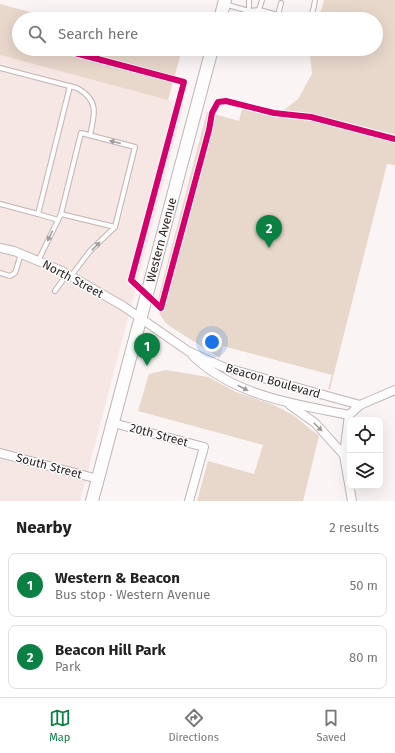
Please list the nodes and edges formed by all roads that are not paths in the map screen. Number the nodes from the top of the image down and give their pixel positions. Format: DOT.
graph roads {
  1 [pos="249,0"];
  2 [pos="262,0"];
  3 [pos="315,0"];
  4 [pos="224,2"];
  5 [pos="281,3"];
  6 [pos="259,10"];
  7 [pos="249,11"];
  8 [pos="222,12"];
  9 [pos="267,12"];
  10 [pos="279,12"];
  11 [pos="312,12"];
  12 [pos="210,56"];
  13 [pos="0,68"];
  14 [pos="70,86"];
  15 [pos="90,135"];
  16 [pos="0,204"];
  17 [pos="38,214"];
  18 [pos="61,214"];
  19 [pos="58,220"];
  20 [pos="115,227"];
  21 [pos="0,248"];
  22 [pos="21,254"];
  23 [pos="38,261"];
  24 [pos="0,273"];
  25 [pos="69,275"];
  26 [pos="56,291"];
  27 [pos="141,320"];
  28 [pos="188,351"];
  29 [pos="395,390"];
  30 [pos="288,403"];
  31 [pos="360,405"];
  32 [pos="349,415"];
  33 [pos="113,423"];
  34 [pos="0,453"];
  35 [pos="344,455"];
  36 [pos="98,479"];
  37 [pos="92,501"];
  38 [pos="189,501"];
  39 [pos="352,501"];
  1 -- 7 [label="lane"];
  2 -- 6 [label="lane"];
  3 -- 11 [label="lane"];
  4 -- 7 [label="lane"];
  4 -- 8 [label="main road"];
  5 -- 10 [label="lane"];
  6 -- 7 [label="lane"];
  6 -- 9 [label="lane"];
  12 -- 27 [label="main road, Western Avenue"];
  13 -- 14 [label="lane"];
  14 -- 15 [label="lane"];
  14 -- 17 [label="lane"];
  15 -- 18 [label="lane"];
  20 -- 15 [label="lane, one-way"];
  16 -- 17 [label="lane"];
  17 -- 19 [label="lane"];
  18 -- 19 [label="lane"];
  18 -- 20 [label="lane"];
  19 -- 23 [label="lane, one-way"];
  25 -- 20 [label="lane, one-way"];
  21 -- 22 [label="street, North Street"];
  22 -- 23 [label="street, North Street"];
  22 -- 24 [label="lane"];
  23 -- 25 [label="street, North Street"];
  25 -- 26 [label="lane"];
  25 -- 27 [label="street, North Street"];
  27 -- 28 [label="street, Beacon Boulevard"];
  27 -- 33 [label="main road, Western Avenue"];
  28 -- 30 [label="street, Beacon Boulevard, one-way"];
  28 -- 31 [label="street, Beacon Boulevard"];
  29 -- 31 [label="street"];
  30 -- 32 [label="street, Beacon Boulevard"];
  30 -- 35 [label="street, Beacon Boulevard, one-way"];
  31 -- 32 [label="street"];
  32 -- 35 [label="street"];
  33 -- 36 [label="main road, Western Avenue"];
  33 -- 38 [label="street, 20th Street"];
  34 -- 36 [label="street, South Street"];
  35 -- 39 [label="street"];
  36 -- 37 [label="main road, Western Avenue"];
}
